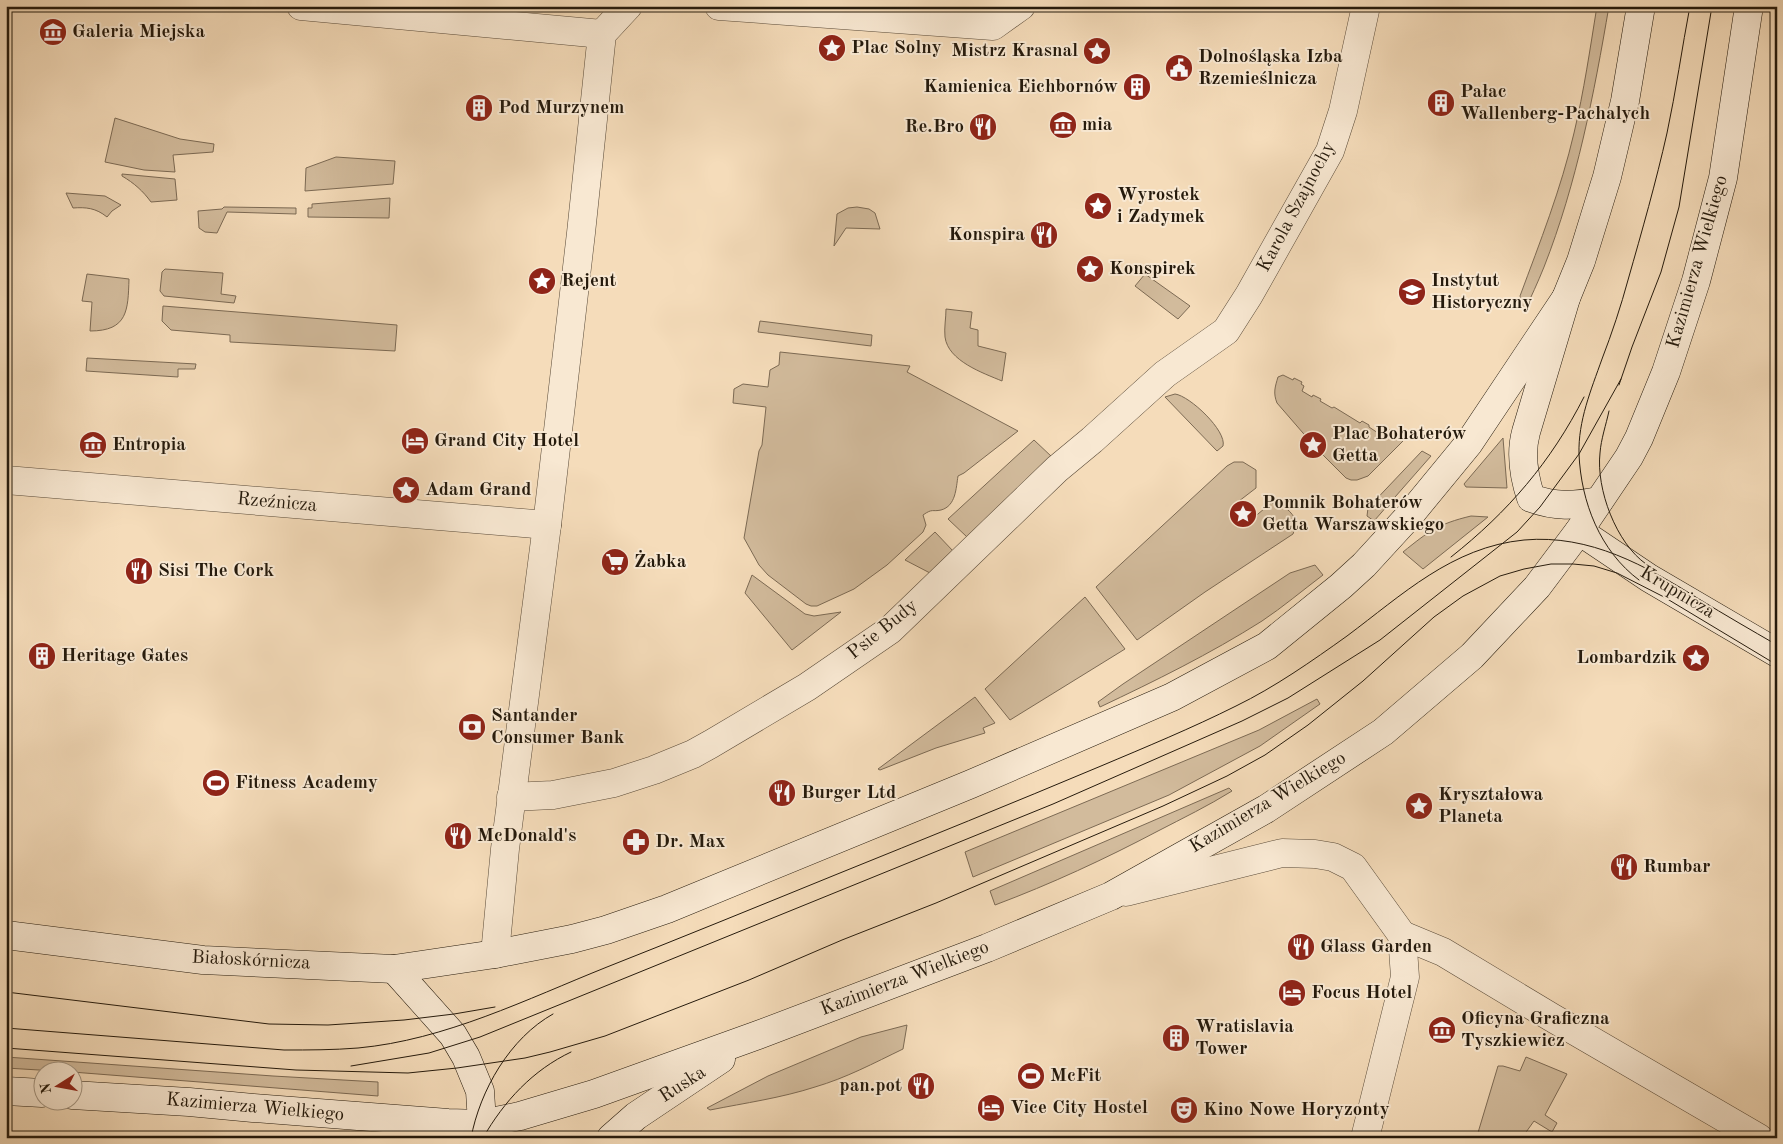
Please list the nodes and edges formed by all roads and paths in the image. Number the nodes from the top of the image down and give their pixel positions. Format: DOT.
graph roads {
  1 [pos="301,6"];
  2 [pos="628,6"];
  3 [pos="719,6"];
  4 [pos="1021,6"];
  5 [pos="1366,6"];
  6 [pos="1641,6"];
  7 [pos="1749,6"];
  8 [pos="602,34"];
  9 [pos="1566,298"];
  10 [pos="1194,355"];
  11 [pos="6,480"];
  12 [pos="1599,501"];
  13 [pos="548,525"];
  14 [pos="1579,531"];
  15 [pos="1777,653"];
  16 [pos="511,796"];
  17 [pos="1110,896"];
  18 [pos="6,935"];
  19 [pos="1402,935"];
  20 [pos="495,954"];
  21 [pos="394,970"];
  22 [pos="758,1035"];
  23 [pos="6,1090"];
  24 [pos="32,1092"];
  25 [pos="82,1096"];
  26 [pos="483,1131"];
  27 [pos="611,1138"];
  28 [pos="1365,1138"];
  29 [pos="1759,1138"];
  1 -- 8 [label="street"];
  2 -- 8 [label="street"];
  3 -- 4 [label="street"];
  5 -- 10 [label="street, Karola Szajnochy"];
  6 -- 9 [label="street"];
  7 -- 12 [label="street, Kazimierza Wielkiego"];
  8 -- 13 [label="street"];
  9 -- 12 [label="street"];
  9 -- 20 [label="street"];
  10 -- 16 [label="street, Psie Budy"];
  11 -- 13 [label="street, Rzeźnicza"];
  12 -- 14 [label="street, Kazimierza Wielkiego"];
  13 -- 16 [label="street"];
  14 -- 15 [label="street, Krupnicza"];
  14 -- 17 [label="street, Kazimierza Wielkiego"];
  16 -- 20 [label="street"];
  17 -- 19 [label="street"];
  17 -- 22 [label="street, Kazimierza Wielkiego"];
  18 -- 21 [label="street, Białoskórnicza"];
  19 -- 28 [label="street"];
  19 -- 29 [label="street"];
  20 -- 21 [label="street, Białoskórnicza"];
  21 -- 26 [label="street"];
  22 -- 26 [label="street, Kazimierza Wielkiego"];
  22 -- 27 [label="street, Ruska"];
  23 -- 24 [label="street"];
  25 -- 26 [label="street, Kazimierza Wielkiego"];
}
